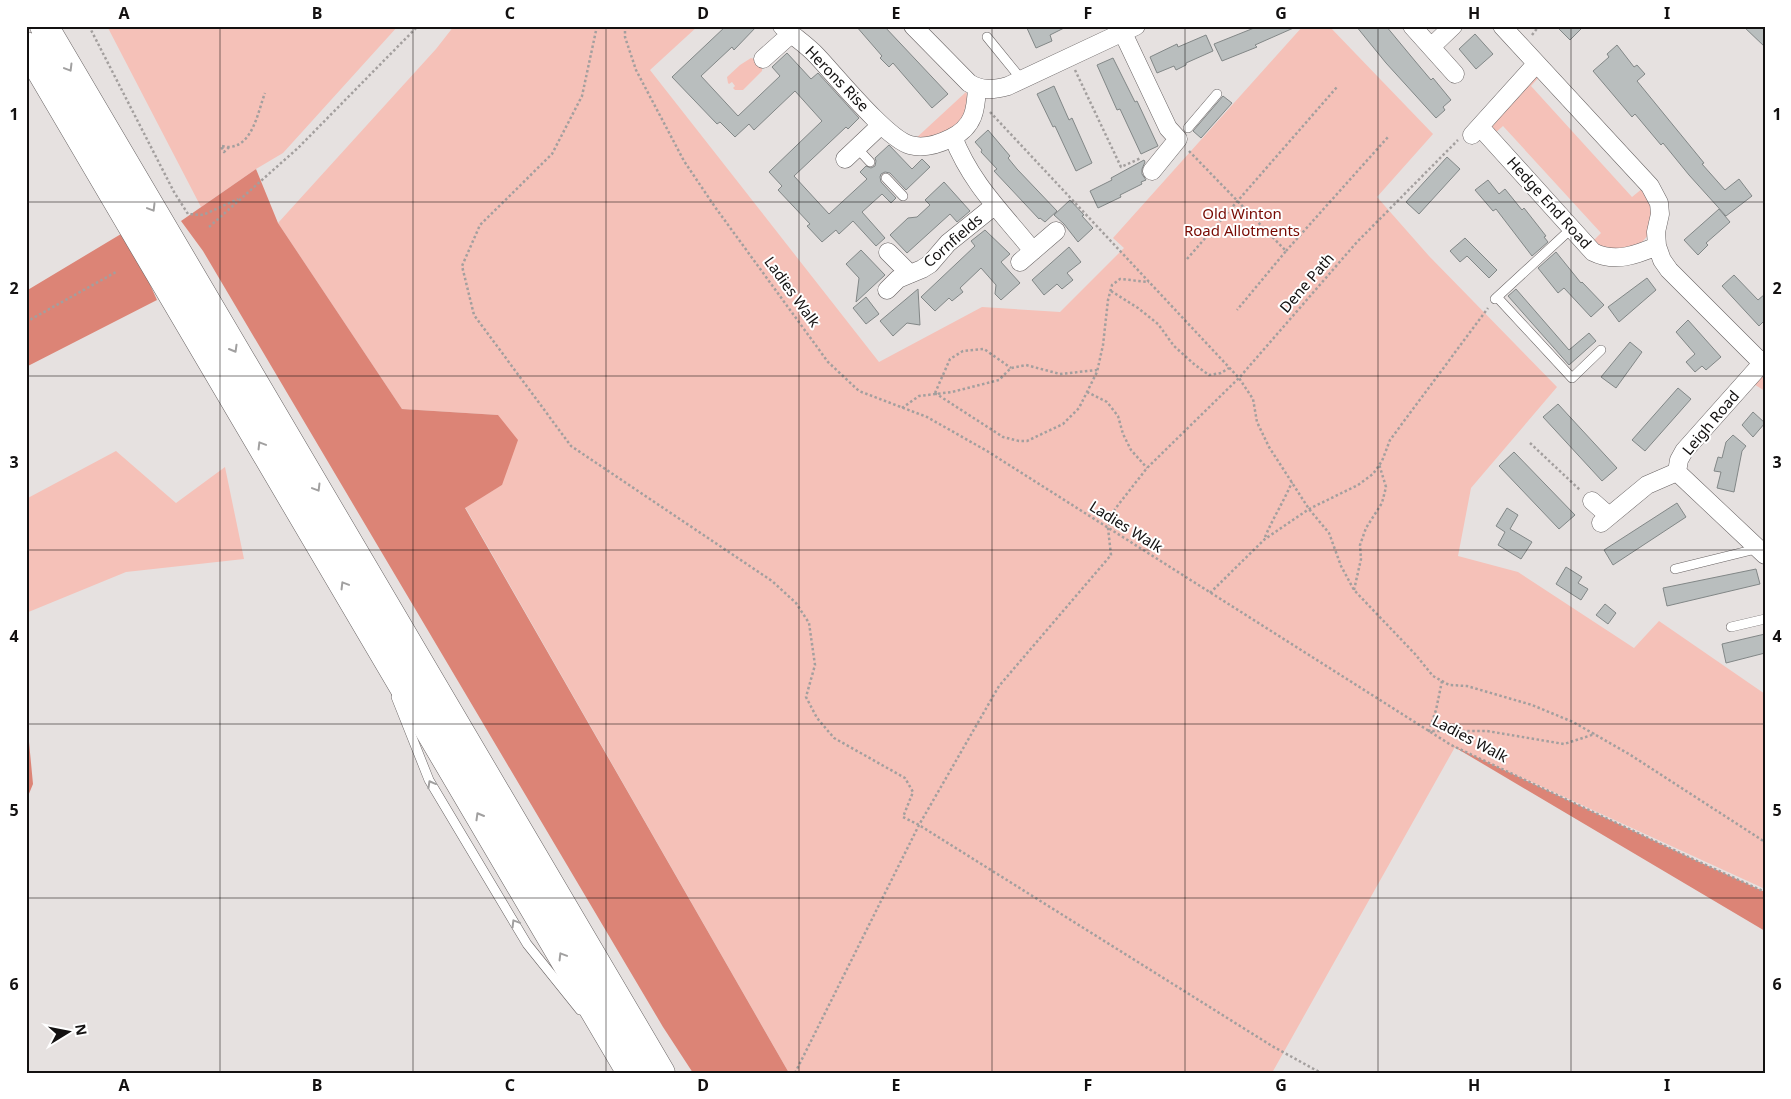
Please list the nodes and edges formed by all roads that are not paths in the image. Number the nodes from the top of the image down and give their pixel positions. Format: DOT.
graph roads {
  1 [pos="44,26"];
  2 [pos="913,26"];
  3 [pos="1412,26"];
  4 [pos="1453,26"];
  5 [pos="1502,26"];
  6 [pos="787,30"];
  7 [pos="1130,30"];
  8 [pos="987,36"];
  9 [pos="26,46"];
  10 [pos="1431,47"];
  11 [pos="763,59"];
  12 [pos="1536,64"];
  13 [pos="1454,74"];
  14 [pos="1022,80"];
  15 [pos="977,93"];
  16 [pos="1217,94"];
  17 [pos="881,125"];
  18 [pos="1183,133"];
  19 [pos="953,137"];
  20 [pos="851,153"];
  21 [pos="870,162"];
  22 [pos="1152,171"];
  23 [pos="886,178"];
  24 [pos="903,196"];
  25 [pos="994,206"];
  26 [pos="1572,228"];
  27 [pos="1056,231"];
  28 [pos="1657,246"];
  29 [pos="888,252"];
  30 [pos="910,274"];
  31 [pos="888,290"];
  32 [pos="1601,350"];
  33 [pos="1763,362"];
  34 [pos="1677,472"];
  35 [pos="1592,502"];
  36 [pos="1761,549"];
  37 [pos="1675,569"];
  38 [pos="363,617"];
  39 [pos="1765,619"];
  40 [pos="1731,627"];
  41 [pos="626,1012"];
  42 [pos="587,1020"];
  43 [pos="593,1027"];
  44 [pos="630,1073"];
  45 [pos="661,1073"];
  46 [pos="672,1073"];
  1 -- 41 [label="highway, one-way"];
  2 -- 15 [label="street"];
  3 -- 10 [label="street"];
  4 -- 10 [label="street"];
  5 -- 12 [label="street"];
  6 -- 11 [label="street, Herons Rise"];
  6 -- 17 [label="street, Herons Rise"];
  7 -- 14 [label="street"];
  7 -- 18 [label="street"];
  8 -- 14 [label="lane"];
  38 -- 9 [label="highway, one-way"];
  10 -- 13 [label="street"];
  12 -- 26 [label="street, Hedge End Road"];
  12 -- 28 [label="street"];
  14 -- 15 [label="street"];
  15 -- 19 [label="street, Herons Rise"];
  16 -- 18 [label="lane"];
  17 -- 19 [label="street, Herons Rise"];
  17 -- 20 [label="street, Herons Rise"];
  18 -- 22 [label="street"];
  19 -- 25 [label="street, Cornfields"];
  20 -- 21 [label="lane"];
  23 -- 24 [label="lane"];
  25 -- 27 [label="street, Cornfields"];
  25 -- 30 [label="street, Cornfields"];
  26 -- 28 [label="street, Hedge End Road"];
  26 -- 32 [label="lane"];
  28 -- 33 [label="street"];
  29 -- 30 [label="street, Cornfields"];
  30 -- 31 [label="street, Cornfields"];
  33 -- 34 [label="street, Leigh Road"];
  34 -- 35 [label="street, Leigh Road"];
  34 -- 36 [label="street"];
  36 -- 37 [label="lane"];
  42 -- 38 [label="lane, one-way"];
  44 -- 38 [label="highway, one-way"];
  39 -- 40 [label="lane"];
  41 -- 45 [label="highway"];
  41 -- 46 [label="lane"];
  43 -- 44 [label="lane"];
}
